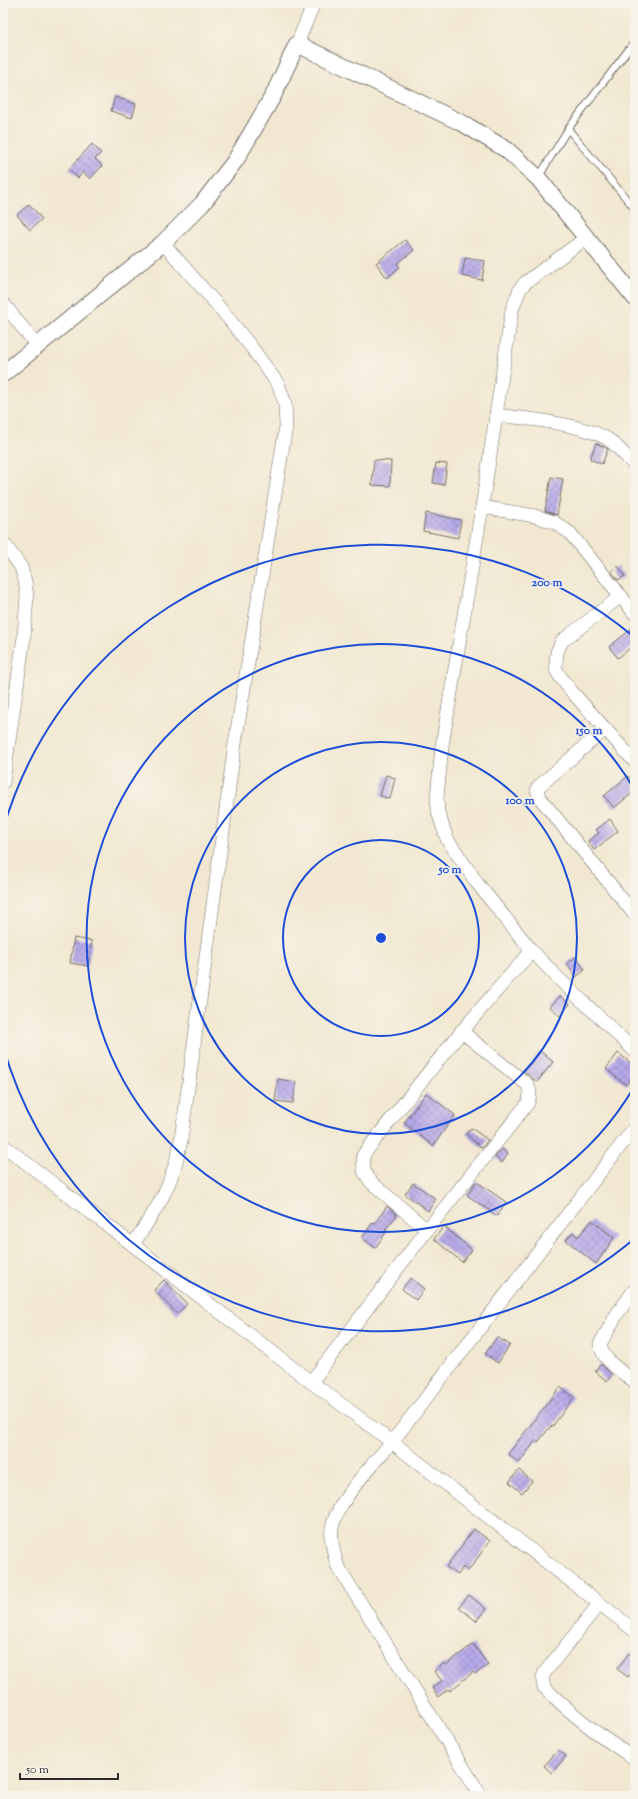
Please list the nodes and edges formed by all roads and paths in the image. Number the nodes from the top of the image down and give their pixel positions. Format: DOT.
graph roads {
  1 [pos="314,3"];
  2 [pos="635,41"];
  3 [pos="298,44"];
  4 [pos="568,129"];
  5 [pos="538,178"];
  6 [pos="635,209"];
  7 [pos="586,238"];
  8 [pos="163,243"];
  9 [pos="635,298"];
  10 [pos="3,303"];
  11 [pos="38,347"];
  12 [pos="3,374"];
  13 [pos="496,415"];
  14 [pos="635,466"];
  15 [pos="482,507"];
  16 [pos="3,542"];
  17 [pos="621,596"];
  18 [pos="635,614"];
  19 [pos="605,729"];
  20 [pos="635,762"];
  21 [pos="3,782"];
  22 [pos="635,915"];
  23 [pos="532,951"];
  24 [pos="461,1031"];
  25 [pos="635,1051"];
  26 [pos="633,1134"];
  27 [pos="3,1145"];
  28 [pos="427,1230"];
  29 [pos="133,1244"];
  30 [pos="635,1289"];
  31 [pos="311,1382"];
  32 [pos="635,1382"];
  33 [pos="392,1442"];
  34 [pos="599,1604"];
  35 [pos="635,1631"];
  36 [pos="635,1759"];
  37 [pos="481,1796"];
  1 -- 3 [label="street"];
  2 -- 4 [label="lane"];
  3 -- 5 [label="street"];
  3 -- 8 [label="street"];
  4 -- 5 [label="lane"];
  4 -- 6 [label="lane"];
  5 -- 7 [label="street"];
  7 -- 9 [label="street"];
  7 -- 13 [label="street"];
  8 -- 11 [label="street"];
  8 -- 29 [label="street"];
  10 -- 11 [label="street"];
  11 -- 12 [label="street"];
  13 -- 14 [label="street"];
  13 -- 15 [label="street"];
  15 -- 17 [label="street"];
  15 -- 23 [label="street"];
  16 -- 21 [label="street"];
  17 -- 18 [label="street"];
  17 -- 19 [label="street"];
  19 -- 20 [label="street"];
  19 -- 22 [label="street"];
  23 -- 24 [label="street"];
  23 -- 25 [label="street"];
  24 -- 28 [label="street"];
  24 -- 28 [label="street"];
  26 -- 33 [label="street"];
  27 -- 29 [label="street"];
  28 -- 31 [label="street"];
  29 -- 31 [label="street"];
  30 -- 32 [label="street"];
  31 -- 33 [label="street"];
  33 -- 34 [label="street"];
  33 -- 37 [label="street"];
  34 -- 35 [label="street"];
  34 -- 36 [label="street"];
}
